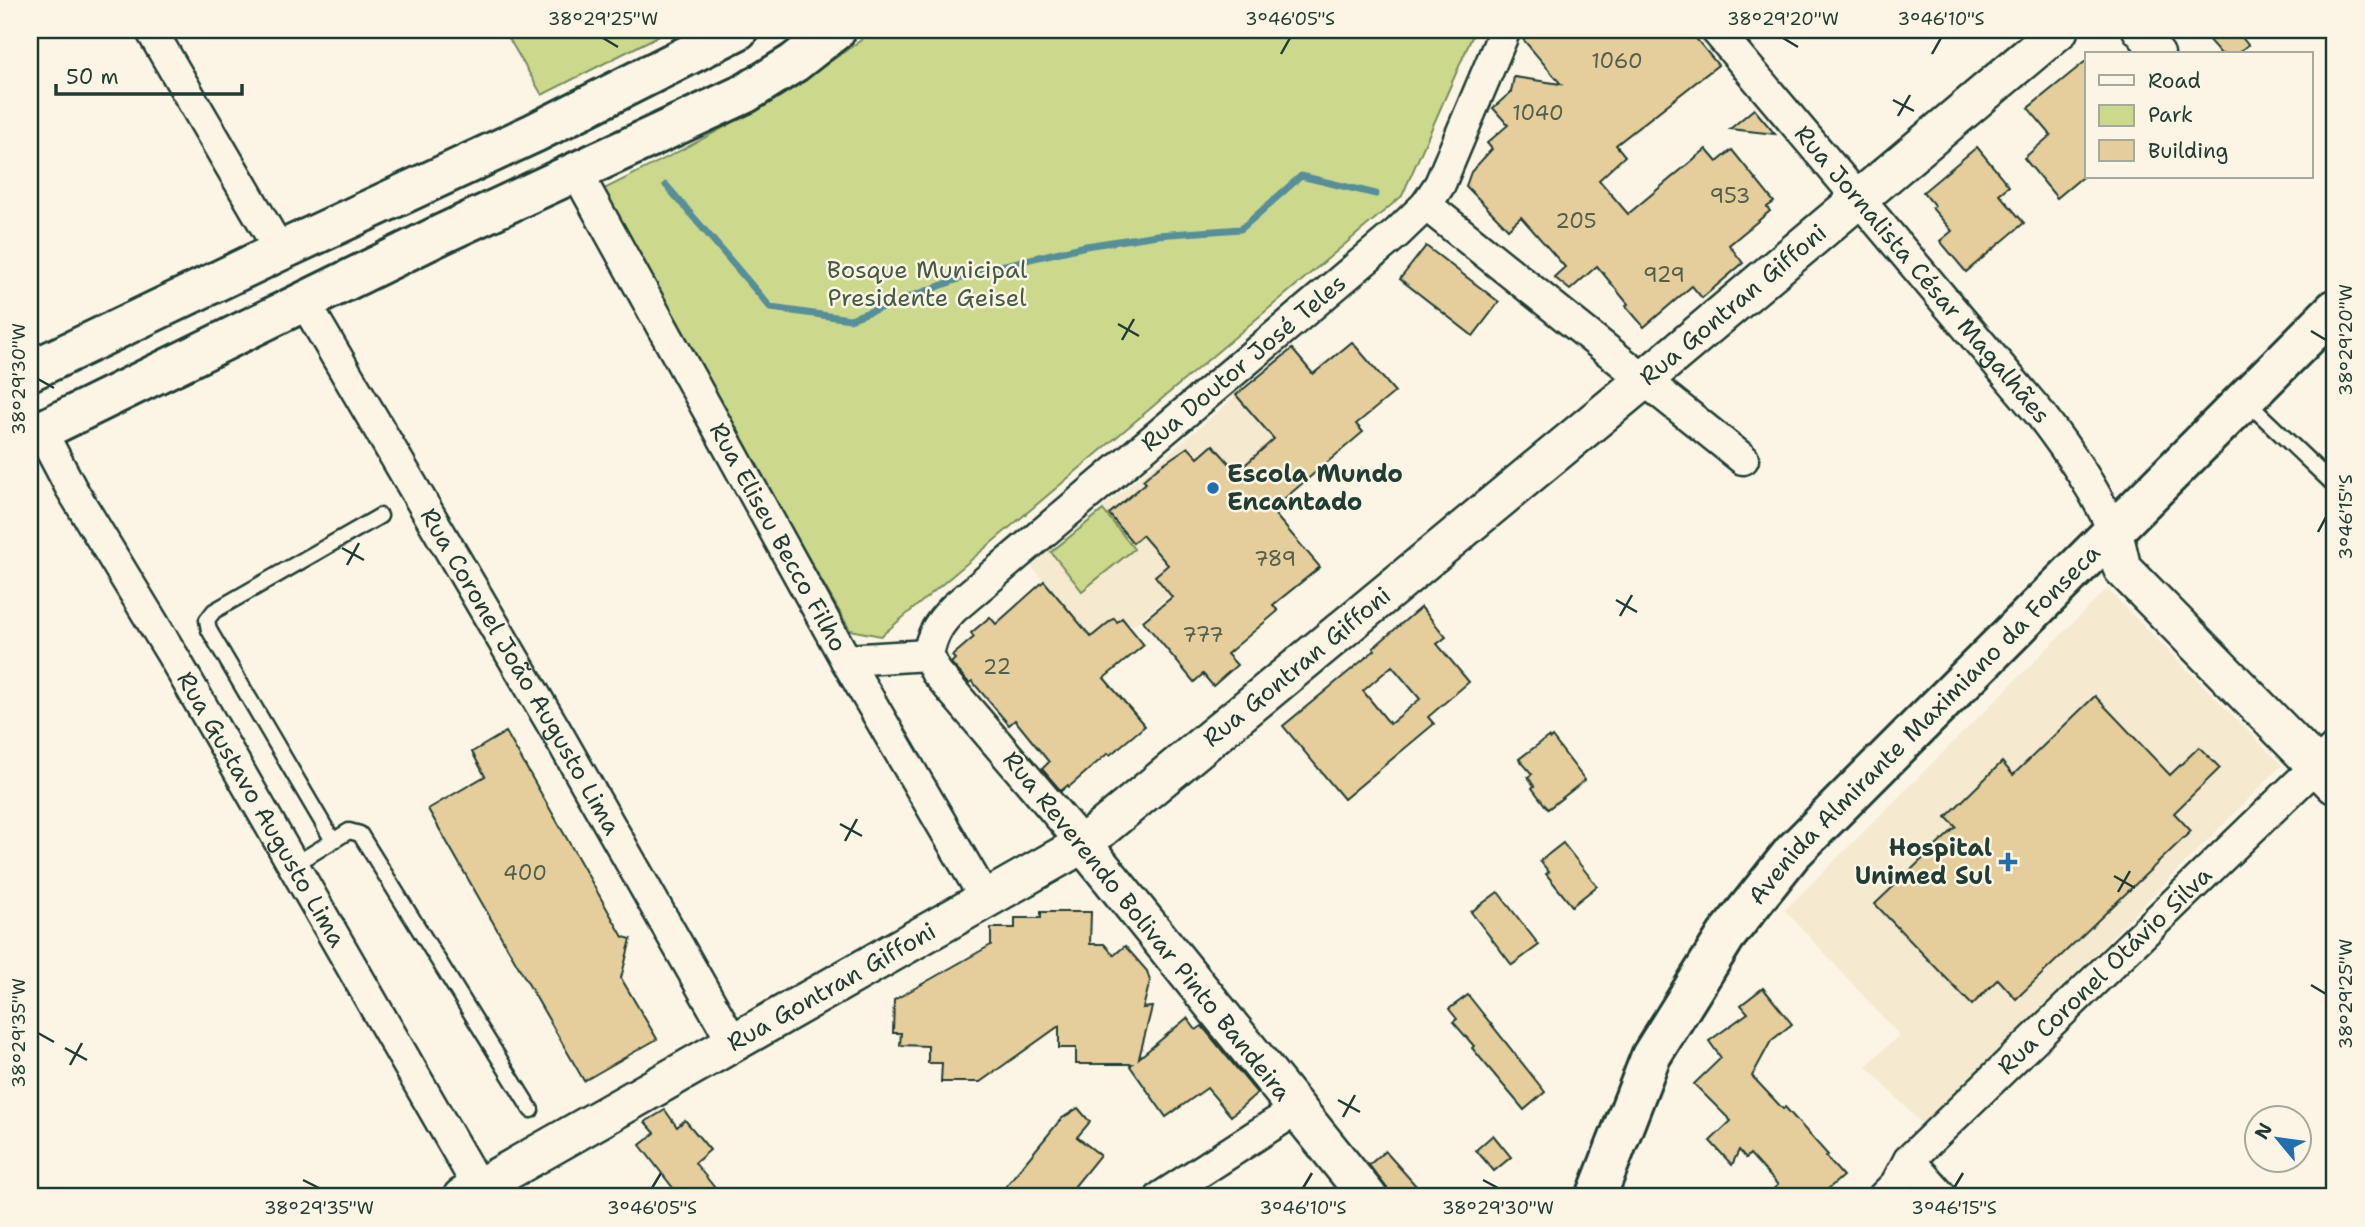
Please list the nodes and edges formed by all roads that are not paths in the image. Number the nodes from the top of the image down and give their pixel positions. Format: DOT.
graph roads {
  1 [pos="151,30"];
  2 [pos="738,30"];
  3 [pos="836,30"];
  4 [pos="1505,30"];
  5 [pos="1716,30"];
  6 [pos="2059,30"];
  7 [pos="2138,30"];
  8 [pos="2157,52"];
  9 [pos="534,133"];
  10 [pos="565,178"];
  11 [pos="418,187"];
  12 [pos="1859,197"];
  13 [pos="1426,205"];
  14 [pos="442,234"];
  15 [pos="280,250"];
  16 [pos="304,301"];
  17 [pos="2335,309"];
  18 [pos="30,371"];
  19 [pos="1645,379"];
  20 [pos="2245,399"];
  21 [pos="35,434"];
  22 [pos="1743,459"];
  23 [pos="2335,477"];
  24 [pos="380,516"];
  25 [pos="2113,530"];
  26 [pos="928,655"];
  27 [pos="846,660"];
  28 [pos="2329,766"];
  29 [pos="332,839"];
  30 [pos="1083,844"];
  31 [pos="292,866"];
  32 [pos="986,900"];
  33 [pos="734,1044"];
  34 [pos="1297,1109"];
  35 [pos="531,1110"];
  36 [pos="1909,1160"];
  37 [pos="470,1192"];
  38 [pos="1161,1197"];
  39 [pos="1368,1197"];
  40 [pos="1596,1197"];
  41 [pos="1883,1197"];
  42 [pos="1942,1197"];
  1 -- 15 [label="street"];
  2 -- 9 [label="main road"];
  3 -- 10 [label="main road"];
  4 -- 13 [label="street, Rua Doutor José Teles"];
  5 -- 12 [label="street, Rua Jornalista César Magalhães"];
  6 -- 12 [label="street, Rua Gontran Giffoni"];
  7 -- 8 [label="street"];
  9 -- 10 [label="main road"];
  9 -- 11 [label="main road"];
  10 -- 14 [label="main road"];
  10 -- 27 [label="street, Rua Eliseu Becco Filho"];
  11 -- 14 [label="main road"];
  11 -- 15 [label="main road"];
  12 -- 19 [label="street, Rua Gontran Giffoni"];
  12 -- 25 [label="street, Rua Jornalista César Magalhães"];
  13 -- 19 [label="street"];
  13 -- 26 [label="street, Rua Doutor José Teles"];
  14 -- 16 [label="main road"];
  15 -- 18 [label="main road"];
  16 -- 21 [label="main road"];
  16 -- 33 [label="street, Rua Coronel João Augusto Lima"];
  17 -- 20 [label="main road, Avenida Almirante Maximiano da Fonseca"];
  19 -- 22 [label="street"];
  19 -- 30 [label="street, Rua Gontran Giffoni"];
  20 -- 23 [label="lane"];
  20 -- 25 [label="main road, Avenida Almirante Maximiano da Fonseca"];
  21 -- 31 [label="street, Rua Gustavo Augusto Lima"];
  24 -- 29 [label="lane"];
  25 -- 28 [label="street"];
  25 -- 40 [label="main road, Avenida Almirante Maximiano da Fonseca"];
  26 -- 27 [label="street"];
  26 -- 30 [label="street, Rua Reverendo Bolivar Pinto Bandeira"];
  27 -- 32 [label="street, Rua Eliseu Becco Filho"];
  28 -- 36 [label="street, Rua Coronel Otávio Silva"];
  29 -- 31 [label="lane"];
  29 -- 35 [label="lane"];
  30 -- 32 [label="street, Rua Gontran Giffoni"];
  30 -- 34 [label="street, Rua Reverendo Bolivar Pinto Bandeira"];
  31 -- 37 [label="street, Rua Gustavo Augusto Lima"];
  32 -- 33 [label="street, Rua Gontran Giffoni"];
  33 -- 37 [label="street, Rua Gontran Giffoni"];
  34 -- 38 [label="street"];
  34 -- 39 [label="street, Rua Reverendo Bolivar Pinto Bandeira"];
  36 -- 41 [label="street, Rua Coronel Otávio Silva"];
  36 -- 42 [label="street"];
}
